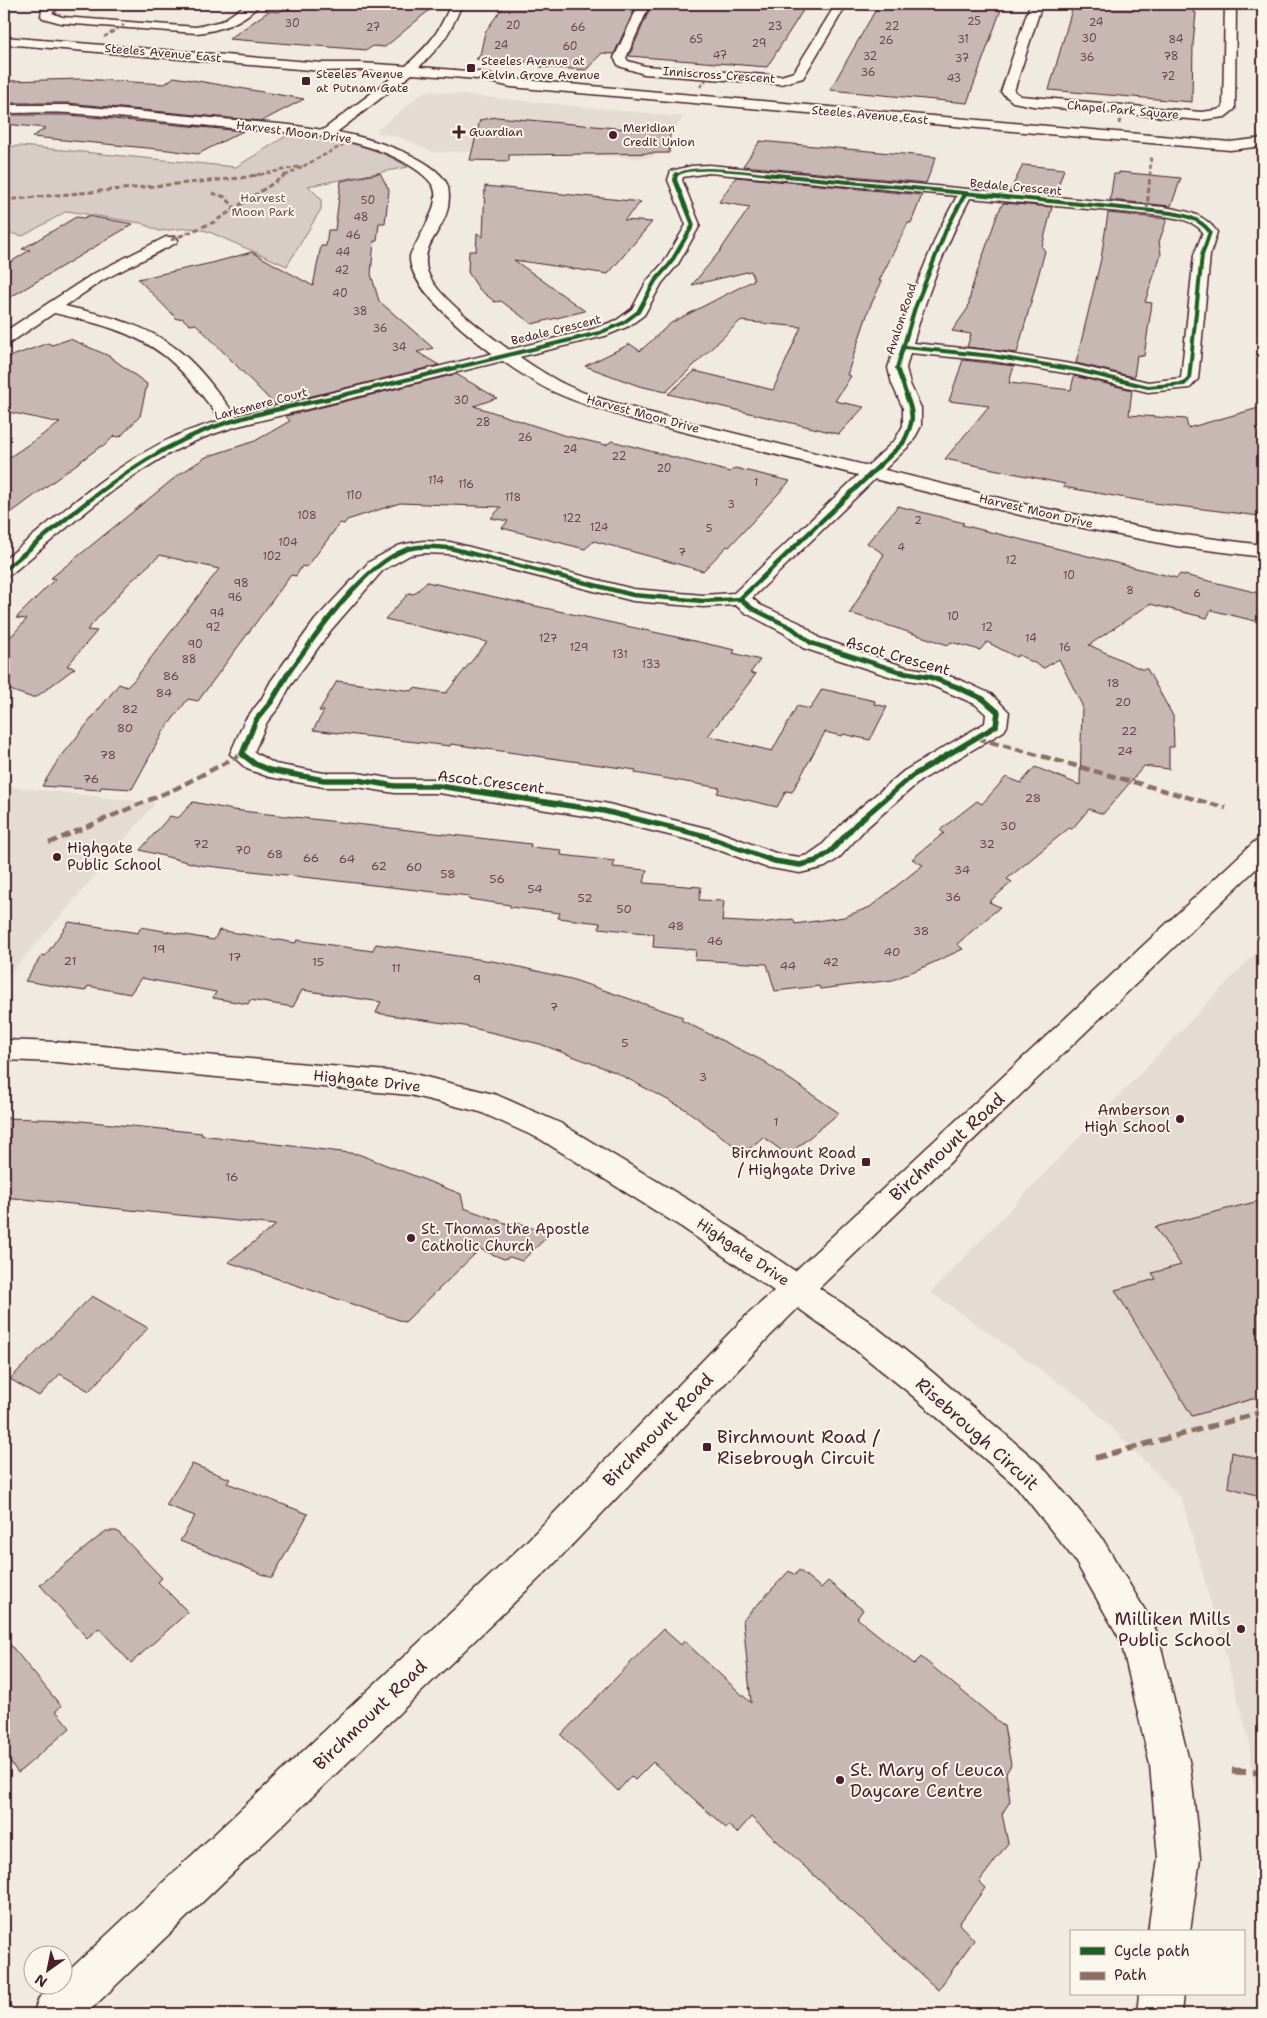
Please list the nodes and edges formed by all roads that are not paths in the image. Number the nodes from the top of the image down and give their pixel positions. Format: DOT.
graph roads {
  1 [pos="58,4"];
  2 [pos="254,4"];
  3 [pos="456,4"];
  4 [pos="644,4"];
  5 [pos="841,4"];
  6 [pos="1036,4"];
  7 [pos="1231,4"];
  8 [pos="4,40"];
  9 [pos="322,67"];
  10 [pos="409,70"];
  11 [pos="398,80"];
  12 [pos="511,83"];
  13 [pos="4,109"];
  14 [pos="326,134"];
  15 [pos="1263,142"];
  16 [pos="1230,146"];
  17 [pos="1263,156"];
  18 [pos="965,194"];
  19 [pos="171,240"];
  20 [pos="53,308"];
  21 [pos="4,338"];
  22 [pos="904,347"];
  23 [pos="504,355"];
  24 [pos="232,422"];
  25 [pos="874,471"];
  26 [pos="1263,551"];
  27 [pos="4,570"];
  28 [pos="740,599"];
  29 [pos="1263,848"];
  30 [pos="4,1050"];
  31 [pos="797,1289"];
  32 [pos="1169,1930"];
  33 [pos="1161,1996"];
  34 [pos="55,2014"];
  35 [pos="1159,2014"];
  1 -- 2 [label="street"];
  3 -- 10 [label="street"];
  4 -- 5 [label="street, Inniscross Crescent"];
  6 -- 7 [label="street, Chapel Park Square"];
  8 -- 9 [label="street, Steeles Avenue East"];
  9 -- 10 [label="street, Steeles Avenue East"];
  9 -- 11 [label="street, Steeles Avenue East"];
  10 -- 11 [label="street"];
  10 -- 12 [label="street, Steeles Avenue East"];
  11 -- 12 [label="street, Steeles Avenue East"];
  11 -- 14 [label="street"];
  12 -- 16 [label="street, Steeles Avenue East"];
  13 -- 14 [label="street, Harvest Moon Drive"];
  14 -- 23 [label="street, Harvest Moon Drive"];
  15 -- 16 [label="street, Steeles Avenue East"];
  16 -- 17 [label="street, Steeles Avenue East"];
  18 -- 22 [label="street, Avalon Road"];
  18 -- 22 [label="street, Bedale Crescent"];
  18 -- 23 [label="street, Bedale Crescent"];
  19 -- 20 [label="street"];
  20 -- 21 [label="street"];
  20 -- 24 [label="street"];
  22 -- 25 [label="street, Avalon Road"];
  23 -- 24 [label="street, Larksmere Court"];
  23 -- 25 [label="street, Harvest Moon Drive"];
  24 -- 27 [label="street, Larksmere Court"];
  25 -- 26 [label="street, Harvest Moon Drive"];
  25 -- 28 [label="street"];
  28 -- 28 [label="street, Ascot Crescent"];
  29 -- 31 [label="street, Birchmount Road"];
  30 -- 31 [label="street, Highgate Drive"];
  31 -- 32 [label="street, Risebrough Circuit"];
  31 -- 34 [label="street, Birchmount Road"];
  33 -- 35 [label="street"];
}
